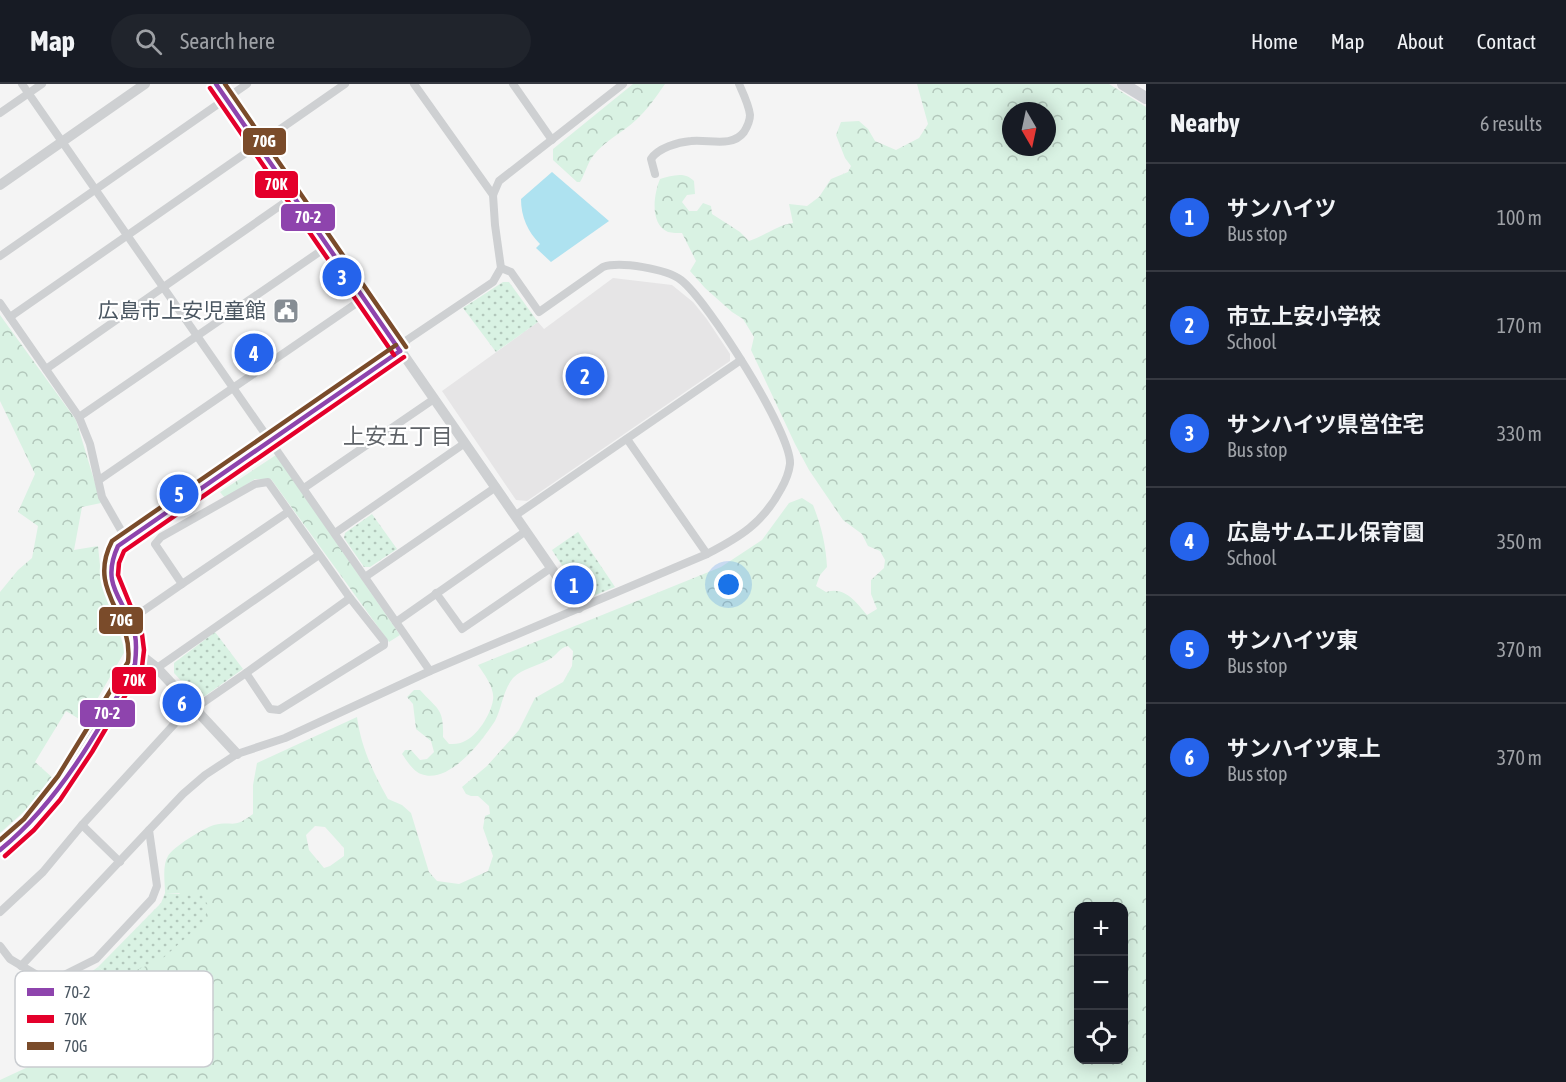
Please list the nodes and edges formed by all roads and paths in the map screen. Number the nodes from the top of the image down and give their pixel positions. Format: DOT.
graph roads {
  1 [pos="22,84"];
  2 [pos="42,84"];
  3 [pos="145,84"];
  4 [pos="216,84"];
  5 [pos="247,84"];
  6 [pos="345,84"];
  7 [pos="414,84"];
  8 [pos="513,84"];
  9 [pos="622,84"];
  10 [pos="739,84"];
  11 [pos="1123,84"];
  12 [pos="611,88"];
  13 [pos="28,93"];
  14 [pos="226,98"];
  15 [pos="1146,98"];
  16 [pos="0,113"];
  17 [pos="552,140"];
  18 [pos="62,142"];
  19 [pos="258,145"];
  20 [pos="655,174"];
  21 [pos="0,184"];
  22 [pos="95,190"];
  23 [pos="493,195"];
  24 [pos="294,196"];
  25 [pos="127,236"];
  26 [pos="328,246"];
  27 [pos="0,256"];
  28 [pos="501,268"];
  29 [pos="163,287"];
  30 [pos="364,298"];
  31 [pos="0,303"];
  32 [pos="10,317"];
  33 [pos="198,336"];
  34 [pos="400,351"];
  35 [pos="741,360"];
  36 [pos="46,369"];
  37 [pos="234,388"];
  38 [pos="434,399"];
  39 [pos="79,417"];
  40 [pos="627,438"];
  41 [pos="270,440"];
  42 [pos="465,443"];
  43 [pos="99,480"];
  44 [pos="496,487"];
  45 [pos="304,488"];
  46 [pos="288,512"];
  47 [pos="516,515"];
  48 [pos="526,531"];
  49 [pos="335,533"];
  50 [pos="126,539"];
  51 [pos="319,555"];
  52 [pos="707,555"];
  53 [pos="551,568"];
  54 [pos="365,577"];
  55 [pos="182,585"];
  56 [pos="436,593"];
  57 [pos="350,598"];
  58 [pos="579,608"];
  59 [pos="130,620"];
  60 [pos="396,622"];
  61 [pos="138,652"];
  62 [pos="157,668"];
  63 [pos="430,671"];
  64 [pos="246,673"];
  65 [pos="194,709"];
  66 [pos="237,754"];
  67 [pos="82,825"];
  68 [pos="149,830"];
  69 [pos="0,850"];
  70 [pos="120,862"];
  71 [pos="0,912"];
  72 [pos="0,946"];
  73 [pos="21,966"];
  74 [pos="30,971"];
  75 [pos="72,971"];
  1 -- 13 [label="street"];
  2 -- 13 [label="street"];
  3 -- 18 [label="street"];
  4 -- 14 [label="street"];
  5 -- 14 [label="street"];
  6 -- 19 [label="street"];
  7 -- 23 [label="street"];
  8 -- 17 [label="street"];
  9 -- 12 [label="street"];
  10 -- 20 [label="street"];
  11 -- 15 [label="main road"];
  12 -- 17 [label="street"];
  13 -- 16 [label="street"];
  13 -- 18 [label="street"];
  14 -- 19 [label="street"];
  14 -- 22 [label="street"];
  17 -- 23 [label="street"];
  18 -- 21 [label="street"];
  18 -- 22 [label="street"];
  19 -- 24 [label="street"];
  19 -- 25 [label="street"];
  22 -- 25 [label="street"];
  22 -- 27 [label="street"];
  23 -- 28 [label="street"];
  24 -- 26 [label="street"];
  24 -- 29 [label="street"];
  25 -- 29 [label="street"];
  25 -- 32 [label="street"];
  26 -- 30 [label="street"];
  26 -- 33 [label="street"];
  28 -- 34 [label="street"];
  28 -- 35 [label="street"];
  29 -- 33 [label="street"];
  29 -- 36 [label="street"];
  30 -- 34 [label="street"];
  30 -- 37 [label="street"];
  31 -- 32 [label="street"];
  32 -- 36 [label="street"];
  33 -- 37 [label="street"];
  33 -- 39 [label="street"];
  34 -- 38 [label="street"];
  34 -- 41 [label="street"];
  35 -- 40 [label="street"];
  35 -- 52 [label="street"];
  36 -- 39 [label="street"];
  37 -- 41 [label="street"];
  37 -- 43 [label="street"];
  38 -- 42 [label="street"];
  38 -- 45 [label="street"];
  39 -- 43 [label="street"];
  40 -- 47 [label="street"];
  40 -- 52 [label="street"];
  41 -- 45 [label="street"];
  41 -- 50 [label="street"];
  42 -- 44 [label="street"];
  42 -- 49 [label="street"];
  43 -- 50 [label="street"];
  44 -- 47 [label="street"];
  44 -- 54 [label="street"];
  45 -- 49 [label="street"];
  46 -- 51 [label="street"];
  46 -- 55 [label="street"];
  46 -- 55 [label="street"];
  47 -- 48 [label="street"];
  48 -- 53 [label="street"];
  48 -- 56 [label="street"];
  49 -- 54 [label="street"];
  50 -- 59 [label="street"];
  51 -- 57 [label="street"];
  51 -- 62 [label="street"];
  52 -- 58 [label="street"];
  53 -- 56 [label="street"];
  53 -- 58 [label="street"];
  54 -- 60 [label="street"];
  55 -- 59 [label="street"];
  56 -- 60 [label="street"];
  57 -- 64 [label="street"];
  57 -- 64 [label="street"];
  58 -- 63 [label="street"];
  59 -- 61 [label="street"];
  60 -- 63 [label="street"];
  61 -- 62 [label="street"];
  61 -- 69 [label="street"];
  62 -- 65 [label="street"];
  63 -- 66 [label="street"];
  64 -- 65 [label="street"];
  65 -- 66 [label="street"];
  65 -- 67 [label="street"];
  66 -- 68 [label="street"];
  67 -- 70 [label="street"];
  67 -- 71 [label="street"];
  68 -- 70 [label="street"];
  68 -- 75 [label="street"];
  70 -- 73 [label="street"];
  72 -- 73 [label="street"];
  73 -- 74 [label="street"];
}
